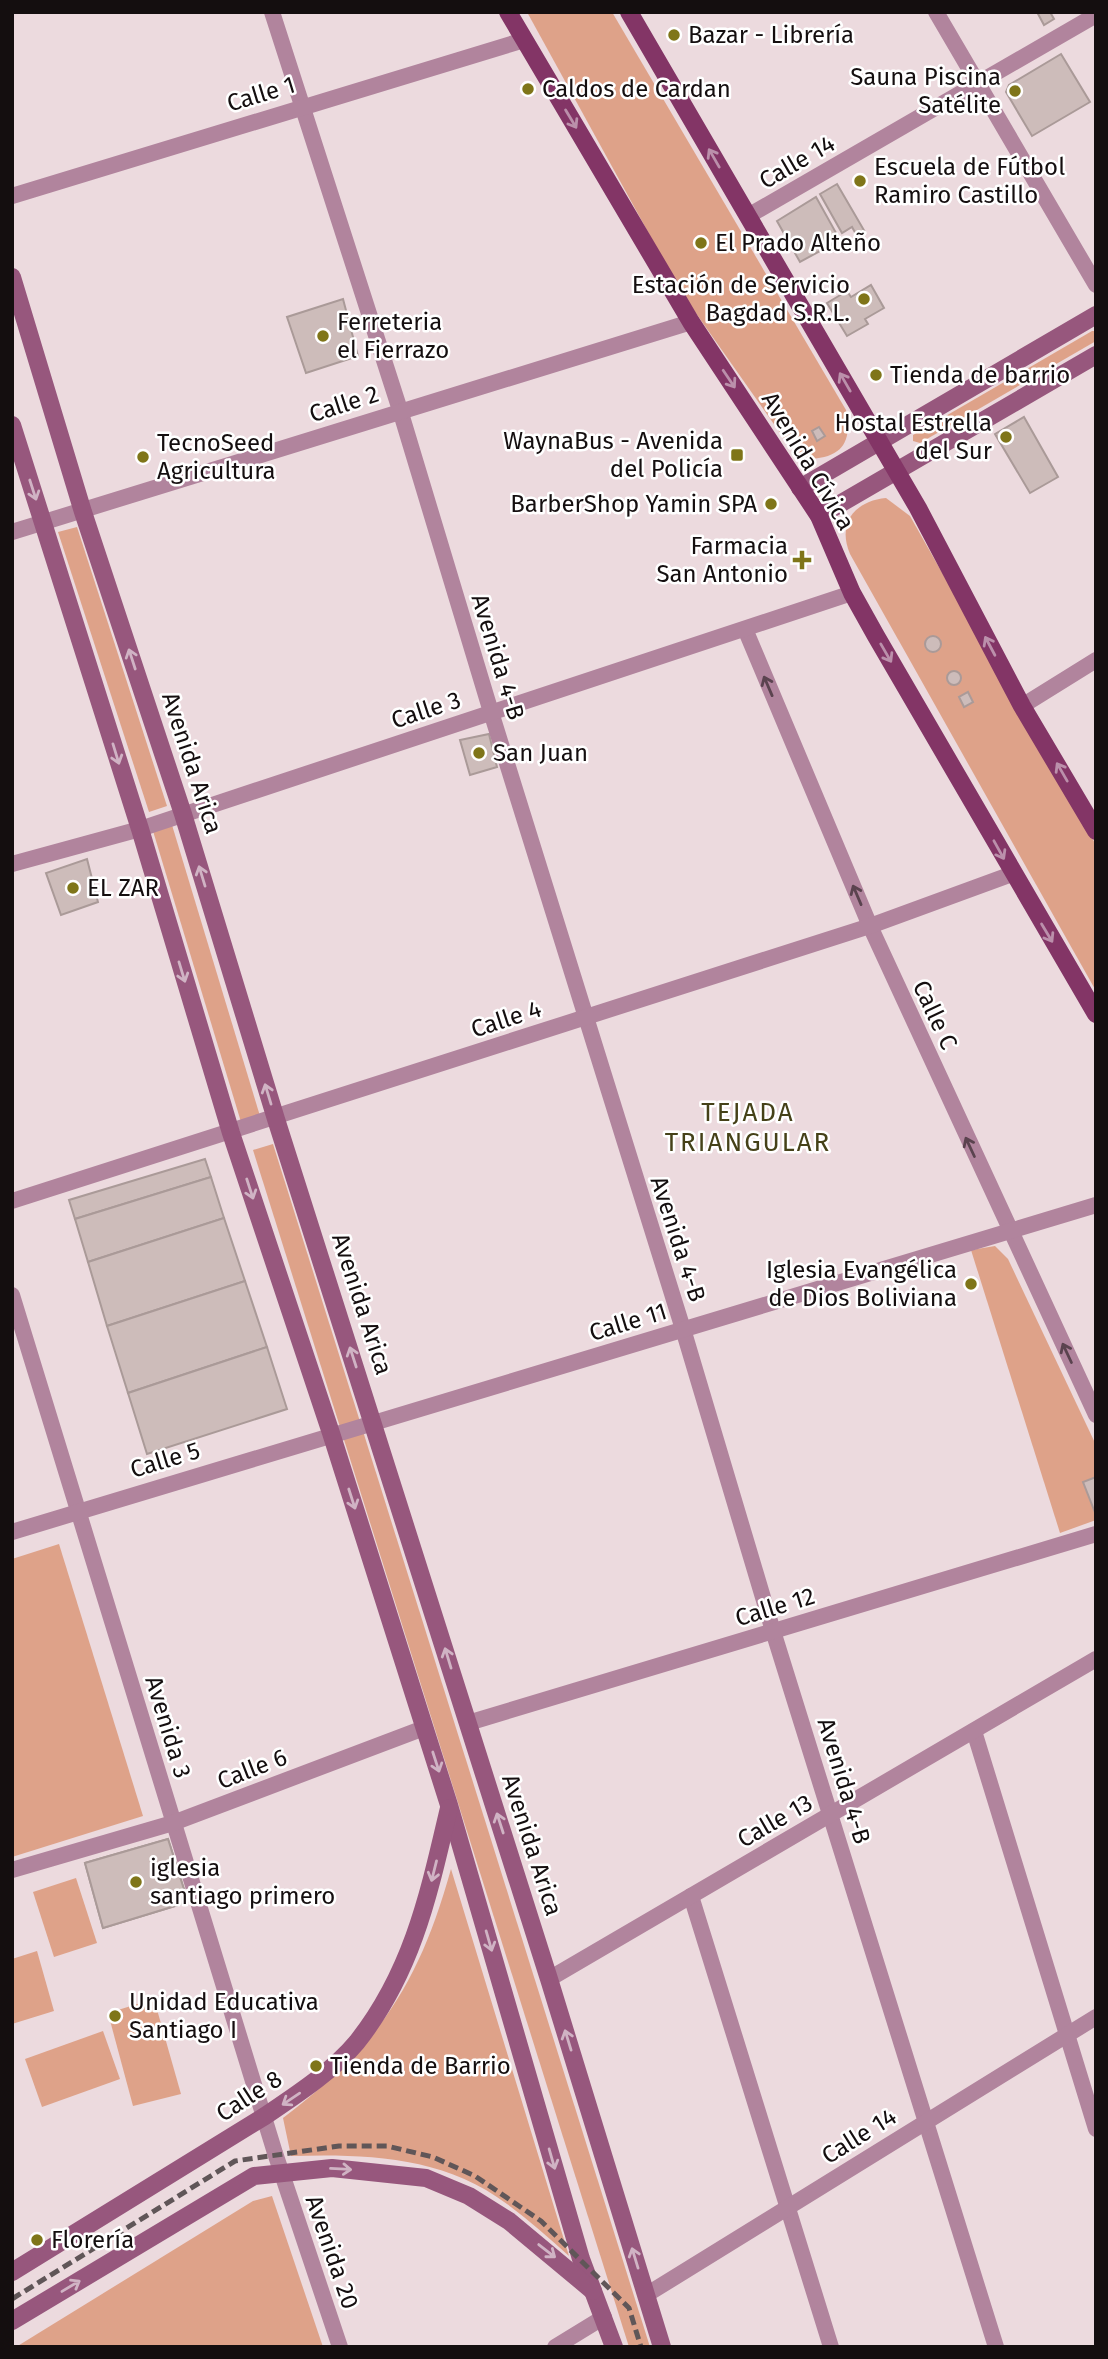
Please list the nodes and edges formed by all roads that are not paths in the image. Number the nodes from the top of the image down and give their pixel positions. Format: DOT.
graph roads {
  1 [pos="272,12"];
  2 [pos="508,12"];
  3 [pos="629,12"];
  4 [pos="936,12"];
  5 [pos="1096,15"];
  6 [pos="523,40"];
  7 [pos="978,84"];
  8 [pos="301,106"];
  9 [pos="12,196"];
  10 [pos="748,216"];
  11 [pos="12,277"];
  12 [pos="1096,285"];
  13 [pos="1096,315"];
  14 [pos="691,322"];
  15 [pos="1096,355"];
  16 [pos="400,410"];
  17 [pos="12,425"];
  18 [pos="880,441"];
  19 [pos="896,471"];
  20 [pos="800,488"];
  21 [pos="83,512"];
  22 [pos="819,516"];
  23 [pos="44,522"];
  24 [pos="12,532"];
  25 [pos="852,593"];
  26 [pos="745,629"];
  27 [pos="1096,660"];
  28 [pos="1022,706"];
  29 [pos="491,712"];
  30 [pos="183,814"];
  31 [pos="140,829"];
  32 [pos="1096,831"];
  33 [pos="12,864"];
  34 [pos="1012,874"];
  35 [pos="870,926"];
  36 [pos="1096,1014"];
  37 [pos="584,1017"];
  38 [pos="276,1119"];
  39 [pos="231,1133"];
  40 [pos="12,1201"];
  41 [pos="1096,1205"];
  42 [pos="1009,1231"];
  43 [pos="12,1295"];
  44 [pos="683,1329"];
  45 [pos="1096,1415"];
  46 [pos="374,1422"];
  47 [pos="331,1433"];
  48 [pos="77,1511"];
  49 [pos="12,1532"];
  50 [pos="1096,1534"];
  51 [pos="773,1632"];
  52 [pos="1096,1659"];
  53 [pos="468,1723"];
  54 [pos="425,1728"];
  55 [pos="974,1731"];
  56 [pos="449,1805"];
  57 [pos="830,1815"];
  58 [pos="173,1823"];
  59 [pos="12,1870"];
  60 [pos="691,1896"];
  61 [pos="549,1979"];
  62 [pos="1096,2017"];
  63 [pos="1066,2035"];
  64 [pos="265,2116"];
  65 [pos="926,2122"];
  66 [pos="1096,2129"];
  67 [pos="281,2172"];
  68 [pos="788,2207"];
  69 [pos="12,2272"];
  70 [pos="594,2291"];
  71 [pos="646,2295"];
  72 [pos="604,2317"];
  73 [pos="12,2321"];
  74 [pos="340,2347"];
  75 [pos="555,2347"];
  76 [pos="614,2347"];
  77 [pos="662,2347"];
  78 [pos="831,2347"];
  79 [pos="996,2347"];
  1 -- 8 [label="street, Avenida 4-B"];
  2 -- 6 [label="main road, Avenida Cívica"];
  10 -- 3 [label="main road, one-way"];
  4 -- 7 [label="street"];
  5 -- 7 [label="street, Calle 14"];
  6 -- 8 [label="street, Calle 1"];
  6 -- 14 [label="main road, Avenida Cívica, one-way"];
  7 -- 10 [label="street, Calle 14"];
  7 -- 12 [label="street"];
  8 -- 9 [label="street, Calle 1"];
  8 -- 16 [label="street, Avenida 4-B"];
  18 -- 10 [label="main road, one-way"];
  11 -- 21 [label="street, Avenida Arica"];
  13 -- 18 [label="street"];
  14 -- 16 [label="street, Calle 2"];
  14 -- 20 [label="main road, Avenida Cívica, one-way"];
  15 -- 19 [label="street"];
  16 -- 21 [label="street, Calle 2"];
  16 -- 29 [label="street, Avenida 4-B"];
  17 -- 23 [label="street, one-way"];
  18 -- 19 [label="main road"];
  18 -- 20 [label="street"];
  19 -- 22 [label="street"];
  28 -- 19 [label="main road, one-way"];
  20 -- 22 [label="main road, Avenida Cívica"];
  21 -- 23 [label="street, Calle 2"];
  30 -- 21 [label="street, Avenida Arica, one-way"];
  22 -- 25 [label="main road, Avenida Cívica"];
  23 -- 24 [label="street, Calle 2"];
  23 -- 31 [label="street, one-way"];
  25 -- 26 [label="street, Calle 3"];
  25 -- 34 [label="main road, Avenida Cívica, one-way"];
  26 -- 29 [label="street, Calle 3"];
  35 -- 26 [label="street, Calle C, one-way"];
  27 -- 28 [label="street"];
  32 -- 28 [label="main road, one-way"];
  29 -- 30 [label="street, Calle 3"];
  29 -- 37 [label="street, Avenida 4-B"];
  30 -- 31 [label="street, Calle 3"];
  38 -- 30 [label="street, Avenida Arica, one-way"];
  31 -- 33 [label="street, Calle 3"];
  31 -- 39 [label="street, one-way"];
  34 -- 35 [label="street, Calle 4"];
  34 -- 36 [label="main road, Avenida Cívica, one-way"];
  35 -- 37 [label="street, Calle 4"];
  42 -- 35 [label="street, Calle C, one-way"];
  37 -- 38 [label="street, Calle 4"];
  37 -- 44 [label="street, Avenida 4-B"];
  38 -- 39 [label="street, Calle 4"];
  46 -- 38 [label="street, Avenida Arica, one-way"];
  39 -- 40 [label="street, Calle 4"];
  39 -- 47 [label="street, one-way"];
  41 -- 42 [label="street, Calle 11"];
  42 -- 44 [label="street, Calle 11"];
  45 -- 42 [label="street, Calle C, one-way"];
  43 -- 48 [label="street, Avenida 3"];
  44 -- 46 [label="street, Calle 11"];
  44 -- 51 [label="street, Avenida 4-B"];
  46 -- 47 [label="street, Calle 11"];
  53 -- 46 [label="street, Avenida Arica, one-way"];
  47 -- 48 [label="street, Calle 5"];
  47 -- 54 [label="street, one-way"];
  48 -- 49 [label="street, Calle 5"];
  48 -- 58 [label="street, Avenida 3"];
  50 -- 51 [label="street, Calle 12"];
  51 -- 53 [label="street, Calle 12"];
  51 -- 57 [label="street, Avenida 4-B"];
  52 -- 55 [label="street, Calle 13"];
  61 -- 53 [label="street, Avenida Arica, one-way"];
  54 -- 56 [label="street, one-way"];
  54 -- 58 [label="street, Calle 6"];
  55 -- 57 [label="street, Calle 13"];
  55 -- 63 [label="street"];
  56 -- 64 [label="street, Calle 8, one-way"];
  56 -- 70 [label="street, one-way"];
  57 -- 60 [label="street, Calle 13"];
  57 -- 65 [label="street, Avenida 4-B"];
  58 -- 59 [label="street, Calle 6"];
  58 -- 64 [label="street, Avenida 3"];
  60 -- 61 [label="street, Calle 13"];
  60 -- 68 [label="street"];
  71 -- 61 [label="street, Avenida Arica, one-way"];
  62 -- 63 [label="street, Calle 14"];
  63 -- 65 [label="street, Calle 14"];
  63 -- 66 [label="street"];
  64 -- 67 [label="street, Avenida 3"];
  64 -- 69 [label="street, Calle 8"];
  65 -- 68 [label="street, Calle 14"];
  65 -- 79 [label="street, Avenida 4-B"];
  67 -- 70 [label="street, one-way"];
  73 -- 67 [label="street, one-way"];
  67 -- 74 [label="street, Avenida 20"];
  68 -- 71 [label="street, Calle 14"];
  68 -- 78 [label="street"];
  70 -- 72 [label="street"];
  71 -- 77 [label="street, Avenida Arica"];
  72 -- 75 [label="street"];
  72 -- 76 [label="street"];
}
